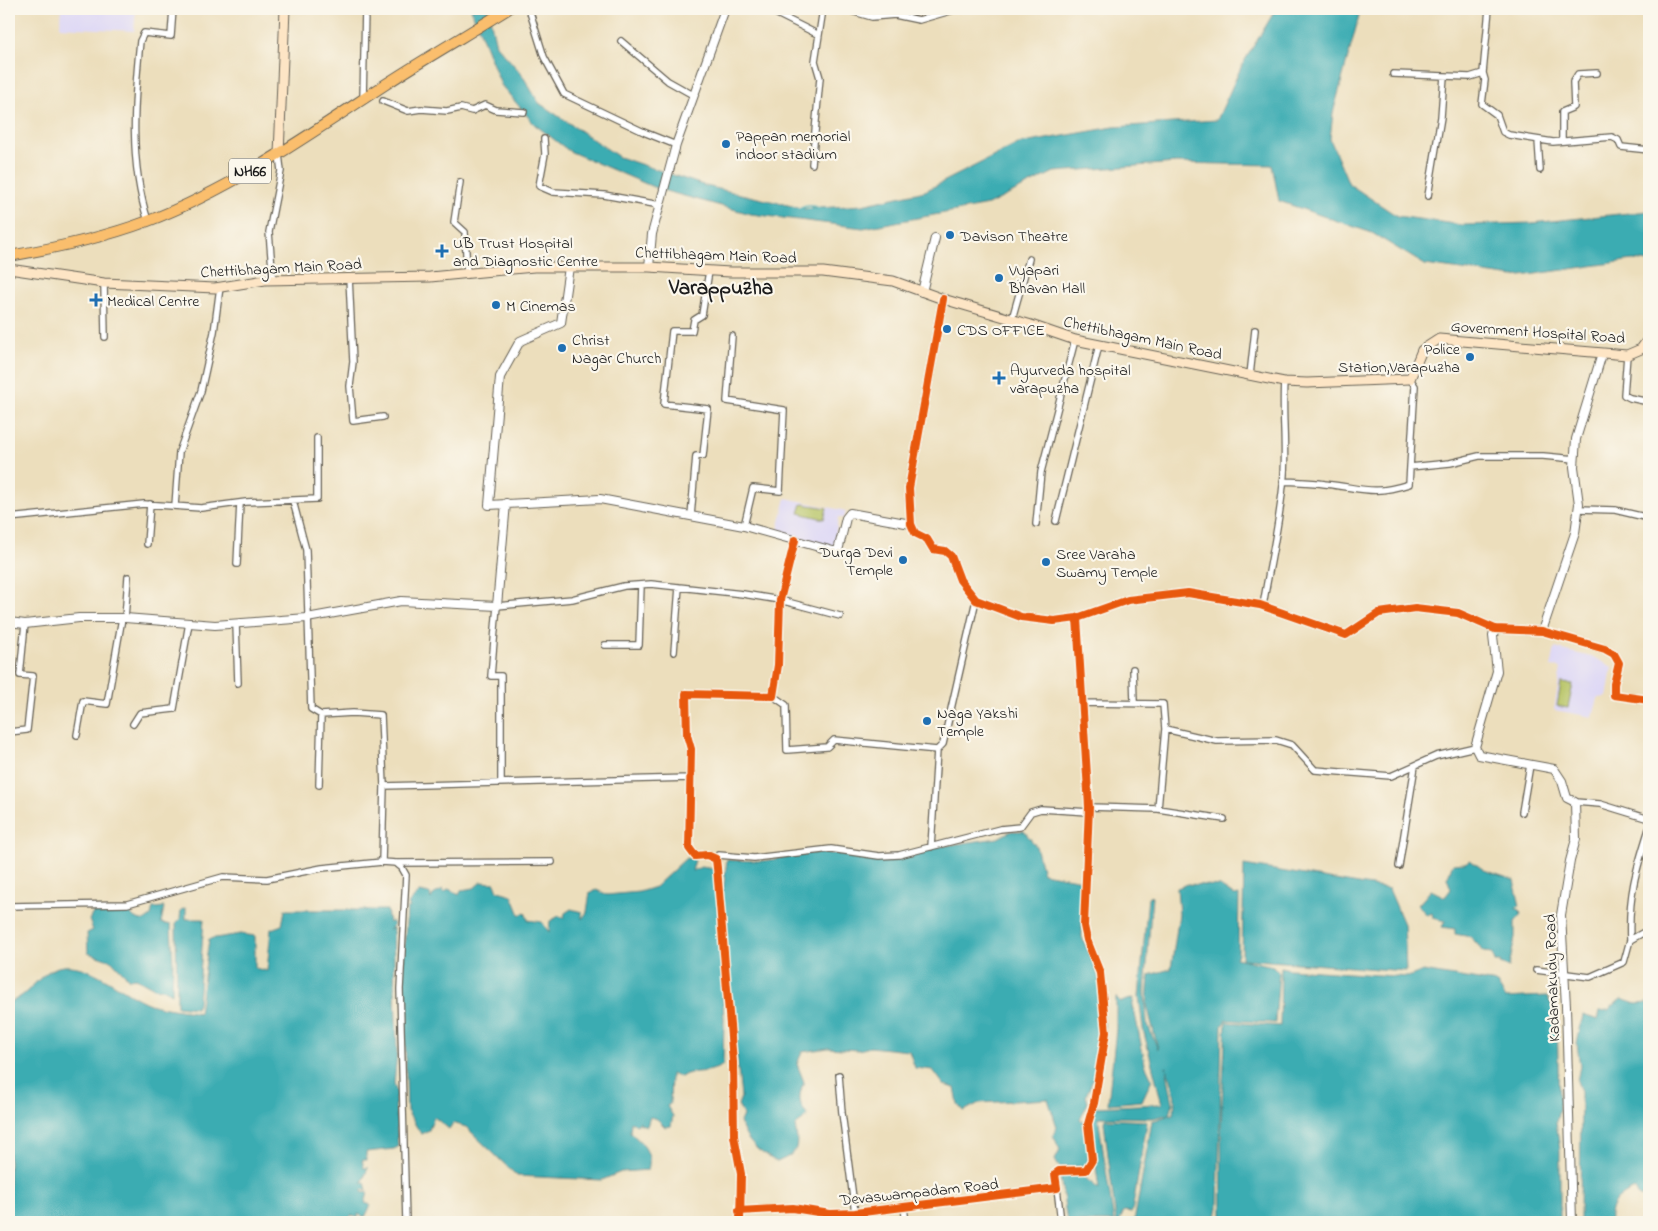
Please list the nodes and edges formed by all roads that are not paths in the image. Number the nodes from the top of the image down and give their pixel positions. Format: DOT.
graph roads {
  1 [pos="173,9"];
  2 [pos="285,9"];
  3 [pos="365,9"];
  4 [pos="529,9"];
  5 [pos="724,9"];
  6 [pos="767,9"];
  7 [pos="823,9"];
  8 [pos="844,9"];
  9 [pos="957,9"];
  10 [pos="1489,9"];
  11 [pos="505,11"];
  12 [pos="819,35"];
  13 [pos="621,41"];
  14 [pos="1483,73"];
  15 [pos="1597,73"];
  16 [pos="1393,74"];
  17 [pos="1444,76"];
  18 [pos="693,95"];
  19 [pos="363,101"];
  20 [pos="384,101"];
  21 [pos="524,112"];
  22 [pos="544,139"];
  23 [pos="1538,140"];
  24 [pos="1562,141"];
  25 [pos="676,145"];
  26 [pos="1649,150"];
  27 [pos="280,154"];
  28 [pos="812,164"];
  29 [pos="1540,170"];
  30 [pos="460,182"];
  31 [pos="1428,196"];
  32 [pos="660,205"];
  33 [pos="148,221"];
  34 [pos="935,238"];
  35 [pos="9,256"];
  36 [pos="1029,258"];
  37 [pos="568,267"];
  38 [pos="649,267"];
  39 [pos="9,269"];
  40 [pos="709,271"];
  41 [pos="467,274"];
  42 [pos="350,277"];
  43 [pos="273,280"];
  44 [pos="104,282"];
  45 [pos="220,287"];
  46 [pos="922,292"];
  47 [pos="943,299"];
  48 [pos="1012,319"];
  49 [pos="1255,330"];
  50 [pos="732,336"];
  51 [pos="105,337"];
  52 [pos="1649,338"];
  53 [pos="1076,340"];
  54 [pos="1099,345"];
  55 [pos="1602,354"];
  56 [pos="1627,355"];
  57 [pos="1250,375"];
  58 [pos="1410,378"];
  59 [pos="1284,382"];
  60 [pos="1649,402"];
  61 [pos="383,417"];
  62 [pos="317,438"];
  63 [pos="1574,459"];
  64 [pos="1410,467"];
  65 [pos="1283,481"];
  66 [pos="293,501"];
  67 [pos="240,503"];
  68 [pos="506,503"];
  69 [pos="150,504"];
  70 [pos="175,506"];
  71 [pos="1578,508"];
  72 [pos="691,516"];
  73 [pos="9,518"];
  74 [pos="1649,518"];
  75 [pos="1056,521"];
  76 [pos="911,524"];
  77 [pos="1036,524"];
  78 [pos="744,526"];
  79 [pos="795,540"];
  80 [pos="147,544"];
  81 [pos="237,564"];
  82 [pos="128,577"];
  83 [pos="641,585"];
  84 [pos="679,587"];
  85 [pos="780,600"];
  86 [pos="976,600"];
  87 [pos="496,606"];
  88 [pos="1263,606"];
  89 [pos="840,616"];
  90 [pos="124,618"];
  91 [pos="307,618"];
  92 [pos="1077,618"];
  93 [pos="9,622"];
  94 [pos="190,623"];
  95 [pos="25,624"];
  96 [pos="236,624"];
  97 [pos="1495,629"];
  98 [pos="1542,631"];
  99 [pos="605,645"];
  100 [pos="674,652"];
  101 [pos="1133,669"];
  102 [pos="238,683"];
  103 [pos="773,696"];
  104 [pos="1649,700"];
  105 [pos="1082,703"];
  106 [pos="1134,703"];
  107 [pos="321,715"];
  108 [pos="133,724"];
  109 [pos="1165,729"];
  110 [pos="9,732"];
  111 [pos="77,735"];
  112 [pos="1475,747"];
  113 [pos="936,750"];
  114 [pos="1530,765"];
  115 [pos="1415,766"];
  116 [pos="690,778"];
  117 [pos="501,782"];
  118 [pos="319,785"];
  119 [pos="384,786"];
  120 [pos="1576,802"];
  121 [pos="1158,809"];
  122 [pos="1089,810"];
  123 [pos="1522,812"];
  124 [pos="1224,819"];
  125 [pos="1649,819"];
  126 [pos="1649,829"];
  127 [pos="931,847"];
  128 [pos="716,858"];
  129 [pos="382,862"];
  130 [pos="552,862"];
  131 [pos="396,863"];
  132 [pos="1399,866"];
  133 [pos="9,906"];
  134 [pos="1649,925"];
  135 [pos="1630,940"];
  136 [pos="1536,970"];
  137 [pos="1564,972"];
  138 [pos="839,1075"];
  139 [pos="1057,1188"];
  140 [pos="904,1208"];
  141 [pos="739,1211"];
  142 [pos="855,1212"];
  143 [pos="406,1222"];
  144 [pos="740,1222"];
  145 [pos="906,1222"];
  146 [pos="1061,1222"];
  147 [pos="1572,1222"];
  1 -- 33 [label="street"];
  2 -- 27 [label="main road"];
  3 -- 19 [label="street"];
  4 -- 25 [label="street"];
  5 -- 18 [label="street"];
  6 -- 12 [label="street"];
  7 -- 12 [label="street"];
  8 -- 9 [label="street"];
  10 -- 14 [label="street"];
  11 -- 19 [label="highway, NH66"];
  12 -- 28 [label="street"];
  13 -- 18 [label="street"];
  14 -- 17 [label="street"];
  14 -- 23 [label="street"];
  15 -- 24 [label="street"];
  16 -- 17 [label="street"];
  17 -- 31 [label="street"];
  18 -- 25 [label="street"];
  19 -- 27 [label="highway, NH66"];
  20 -- 21 [label="street"];
  22 -- 32 [label="street"];
  23 -- 24 [label="street"];
  23 -- 29 [label="street"];
  24 -- 26 [label="street"];
  25 -- 32 [label="street"];
  27 -- 33 [label="highway, NH66"];
  27 -- 43 [label="street"];
  30 -- 41 [label="street"];
  32 -- 38 [label="street"];
  33 -- 35 [label="highway, NH66"];
  34 -- 46 [label="street"];
  36 -- 48 [label="street"];
  37 -- 38 [label="main road, Chettibhagam Main Road"];
  37 -- 41 [label="main road, Chettibhagam Main Road"];
  37 -- 68 [label="street"];
  38 -- 40 [label="main road, Chettibhagam Main Road"];
  39 -- 44 [label="main road, Chettibhagam Main Road"];
  40 -- 46 [label="main road, Chettibhagam Main Road"];
  40 -- 72 [label="street"];
  41 -- 42 [label="main road, Chettibhagam Main Road"];
  42 -- 43 [label="main road, Chettibhagam Main Road"];
  42 -- 61 [label="street"];
  43 -- 45 [label="main road, Chettibhagam Main Road"];
  44 -- 45 [label="main road, Chettibhagam Main Road"];
  44 -- 51 [label="street"];
  45 -- 70 [label="street"];
  46 -- 47 [label="main road, Chettibhagam Main Road"];
  47 -- 48 [label="main road, Chettibhagam Main Road"];
  47 -- 76 [label="street"];
  48 -- 53 [label="main road, Chettibhagam Main Road"];
  49 -- 57 [label="street"];
  50 -- 78 [label="street"];
  52 -- 56 [label="main road, Government Hospital Road"];
  53 -- 54 [label="main road, Chettibhagam Main Road"];
  53 -- 77 [label="street"];
  54 -- 57 [label="main road, Chettibhagam Main Road"];
  54 -- 75 [label="street"];
  55 -- 56 [label="main road, Government Hospital Road"];
  55 -- 58 [label="main road, Government Hospital Road"];
  55 -- 63 [label="street"];
  56 -- 60 [label="street"];
  57 -- 59 [label="main road, Chettibhagam Main Road"];
  58 -- 59 [label="main road, Chettibhagam Main Road"];
  58 -- 64 [label="street"];
  59 -- 65 [label="street"];
  62 -- 66 [label="street"];
  63 -- 64 [label="street"];
  63 -- 71 [label="street"];
  64 -- 65 [label="street"];
  65 -- 88 [label="street"];
  66 -- 67 [label="street"];
  66 -- 91 [label="street"];
  67 -- 70 [label="street"];
  67 -- 81 [label="street"];
  68 -- 72 [label="street"];
  68 -- 87 [label="street"];
  69 -- 70 [label="street"];
  69 -- 73 [label="street"];
  69 -- 80 [label="street"];
  71 -- 74 [label="street"];
  71 -- 98 [label="street"];
  72 -- 78 [label="street"];
  76 -- 79 [label="street"];
  76 -- 86 [label="street"];
  78 -- 79 [label="street"];
  79 -- 85 [label="street"];
  82 -- 90 [label="street"];
  83 -- 84 [label="street"];
  83 -- 87 [label="street"];
  83 -- 99 [label="street"];
  84 -- 85 [label="street"];
  84 -- 100 [label="street"];
  85 -- 89 [label="street"];
  85 -- 103 [label="street"];
  86 -- 92 [label="street"];
  86 -- 113 [label="street"];
  87 -- 91 [label="street"];
  87 -- 117 [label="street"];
  88 -- 92 [label="street"];
  88 -- 97 [label="street"];
  90 -- 94 [label="street"];
  90 -- 95 [label="street"];
  90 -- 111 [label="street"];
  91 -- 96 [label="street"];
  91 -- 107 [label="street"];
  92 -- 105 [label="street"];
  93 -- 95 [label="street"];
  94 -- 96 [label="street"];
  94 -- 108 [label="street"];
  95 -- 110 [label="street"];
  96 -- 102 [label="street"];
  97 -- 98 [label="street"];
  97 -- 112 [label="street"];
  98 -- 104 [label="street"];
  101 -- 106 [label="street"];
  103 -- 113 [label="street"];
  103 -- 116 [label="street"];
  105 -- 106 [label="street"];
  105 -- 122 [label="street"];
  106 -- 109 [label="street"];
  107 -- 118 [label="street"];
  107 -- 119 [label="street"];
  109 -- 115 [label="street"];
  109 -- 121 [label="street"];
  112 -- 114 [label="street"];
  112 -- 115 [label="street"];
  113 -- 127 [label="street"];
  114 -- 120 [label="street"];
  114 -- 123 [label="street"];
  115 -- 132 [label="street"];
  116 -- 117 [label="street"];
  116 -- 128 [label="street"];
  117 -- 119 [label="street"];
  119 -- 129 [label="street"];
  120 -- 125 [label="street"];
  120 -- 137 [label="street, Kadamakudy Road"];
  121 -- 122 [label="street"];
  121 -- 124 [label="street"];
  122 -- 127 [label="street"];
  122 -- 139 [label="street"];
  126 -- 135 [label="street"];
  127 -- 128 [label="street"];
  128 -- 141 [label="street"];
  129 -- 131 [label="street"];
  129 -- 133 [label="street"];
  130 -- 131 [label="street"];
  131 -- 143 [label="street"];
  134 -- 135 [label="street"];
  135 -- 137 [label="street"];
  136 -- 137 [label="street"];
  137 -- 147 [label="street, Kadamakudy Road"];
  138 -- 142 [label="street"];
  139 -- 140 [label="street, Devaswampadam Road"];
  139 -- 146 [label="street"];
  140 -- 142 [label="street, Devaswampadam Road"];
  140 -- 145 [label="street"];
  141 -- 142 [label="street, Devaswampadam Road"];
  141 -- 144 [label="street"];
}
